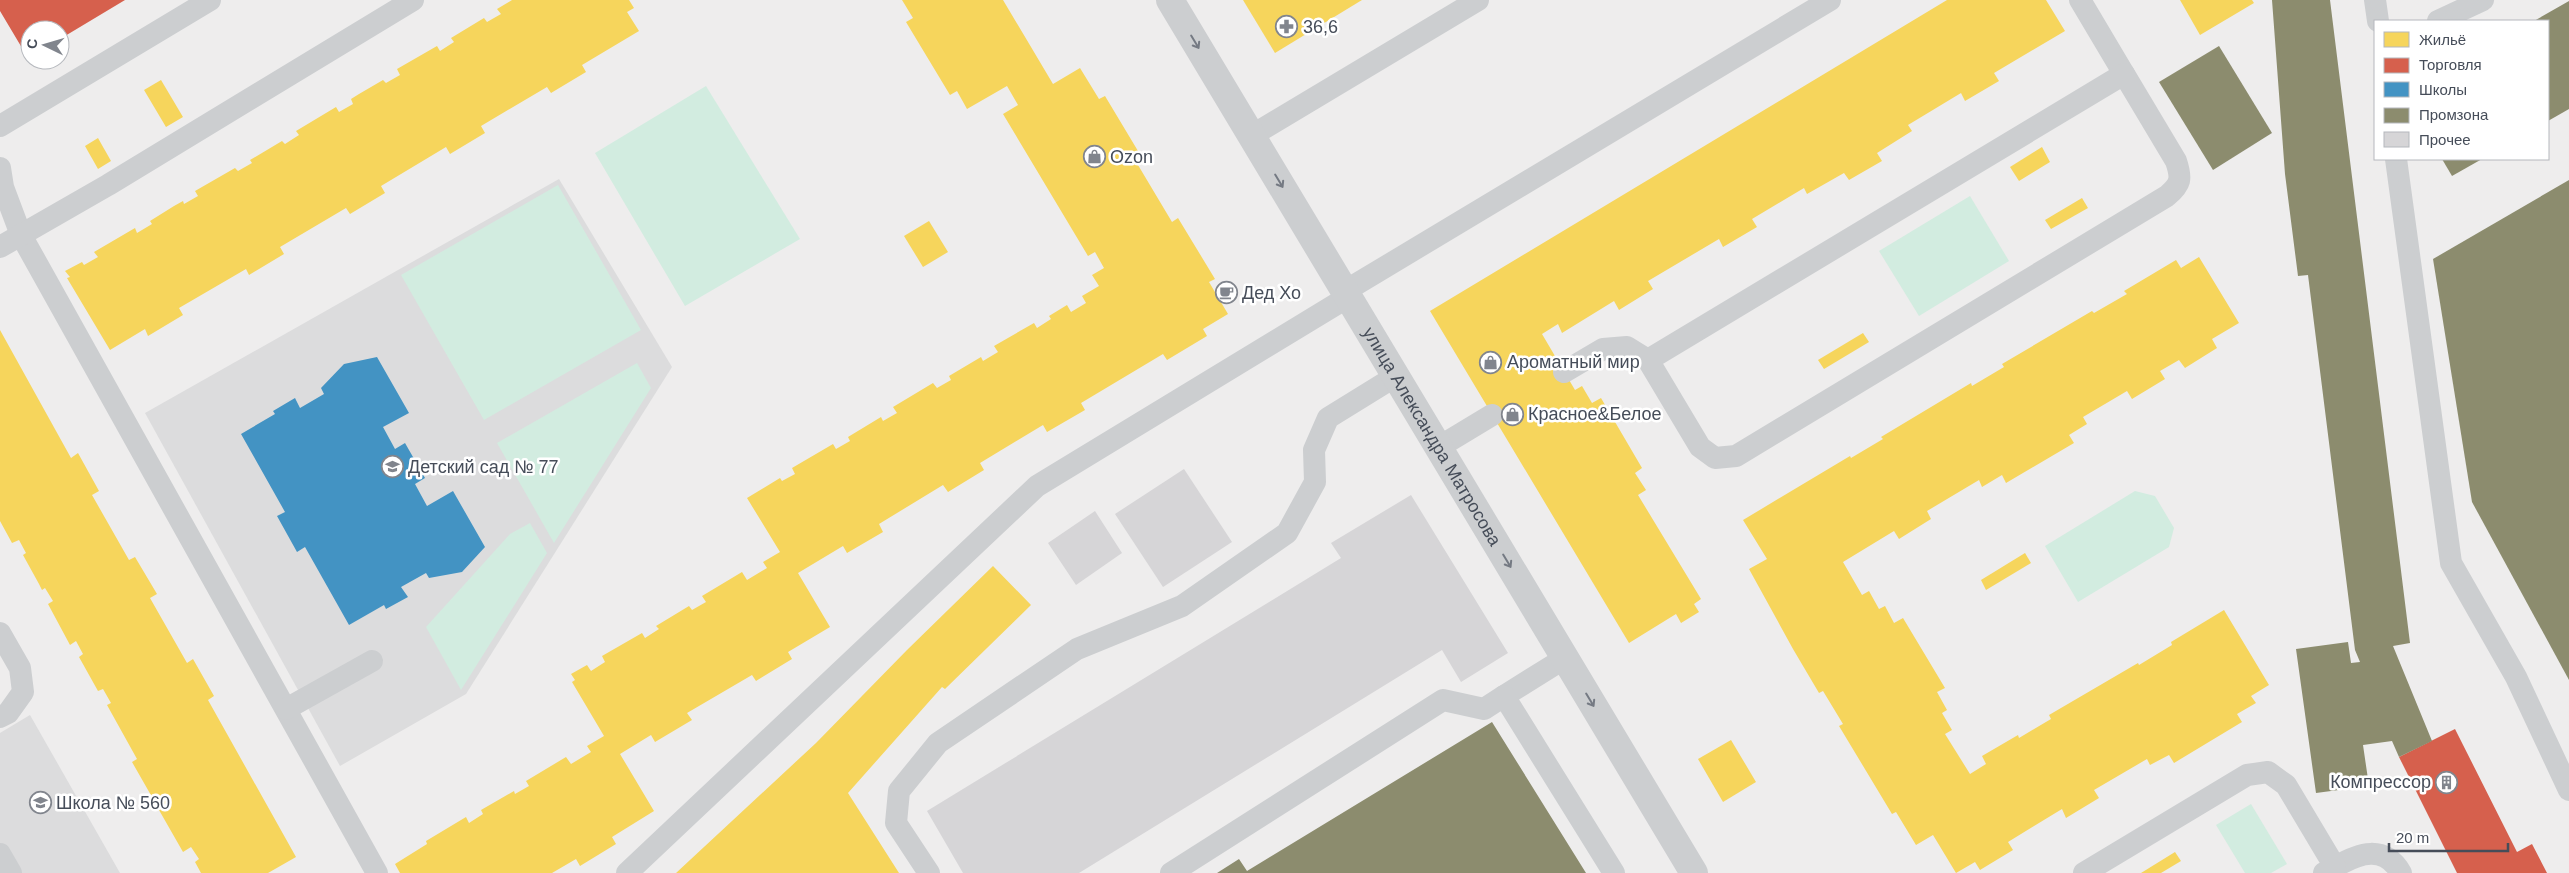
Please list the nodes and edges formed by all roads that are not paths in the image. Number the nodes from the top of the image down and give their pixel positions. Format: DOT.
graph roads {
  1 [pos="210,0"];
  2 [pos="413,0"];
  3 [pos="1170,0"];
  4 [pos="1478,0"];
  5 [pos="1830,0"];
  6 [pos="2375,0"];
  7 [pos="2483,0"];
  8 [pos="2087,3"];
  9 [pos="2378,20"];
  10 [pos="2440,20"];
  11 [pos="2124,74"];
  12 [pos="0,126"];
  13 [pos="1251,136"];
  14 [pos="2396,160"];
  15 [pos="0,168"];
  16 [pos="21,235"];
  17 [pos="0,247"];
  18 [pos="1346,294"];
  19 [pos="1648,360"];
  20 [pos="1564,372"];
  21 [pos="1396,376"];
  22 [pos="1492,415"];
  23 [pos="1439,447"];
  24 [pos="0,633"];
  25 [pos="1565,658"];
  26 [pos="372,661"];
  27 [pos="1504,696"];
  28 [pos="286,709"];
  29 [pos="0,717"];
  30 [pos="2569,790"];
  31 [pos="0,854"];
  32 [pos="2330,870"];
  33 [pos="11,873"];
  34 [pos="377,873"];
  35 [pos="627,873"];
  36 [pos="929,873"];
  37 [pos="1172,873"];
  38 [pos="1614,873"];
  39 [pos="1694,873"];
  40 [pos="2084,873"];
  41 [pos="2402,873"];
  1 -- 12 [label="lane"];
  2 -- 16 [label="lane"];
  3 -- 13 [label="street, улица Александра Матросова, one-way"];
  4 -- 13 [label="lane"];
  5 -- 18 [label="lane"];
  6 -- 9 [label="lane"];
  7 -- 10 [label="lane"];
  8 -- 11 [label="lane"];
  11 -- 19 [label="lane"];
  11 -- 19 [label="lane"];
  13 -- 18 [label="street, улица Александра Матросова, one-way"];
  14 -- 30 [label="lane"];
  15 -- 16 [label="lane"];
  16 -- 17 [label="lane"];
  16 -- 28 [label="lane"];
  18 -- 21 [label="street, улица Александра Матросова"];
  18 -- 35 [label="lane"];
  19 -- 20 [label="lane"];
  21 -- 23 [label="street, улица Александра Матросова"];
  21 -- 36 [label="lane"];
  22 -- 23 [label="lane"];
  23 -- 25 [label="street, улица Александра Матросова, one-way"];
  24 -- 29 [label="lane"];
  25 -- 27 [label="lane"];
  25 -- 39 [label="street, улица Александра Матросова, one-way"];
  26 -- 28 [label="lane"];
  27 -- 37 [label="lane"];
  27 -- 38 [label="lane"];
  28 -- 34 [label="lane"];
  31 -- 33 [label="lane"];
  32 -- 40 [label="lane"];
  32 -- 41 [label="lane"];
}
